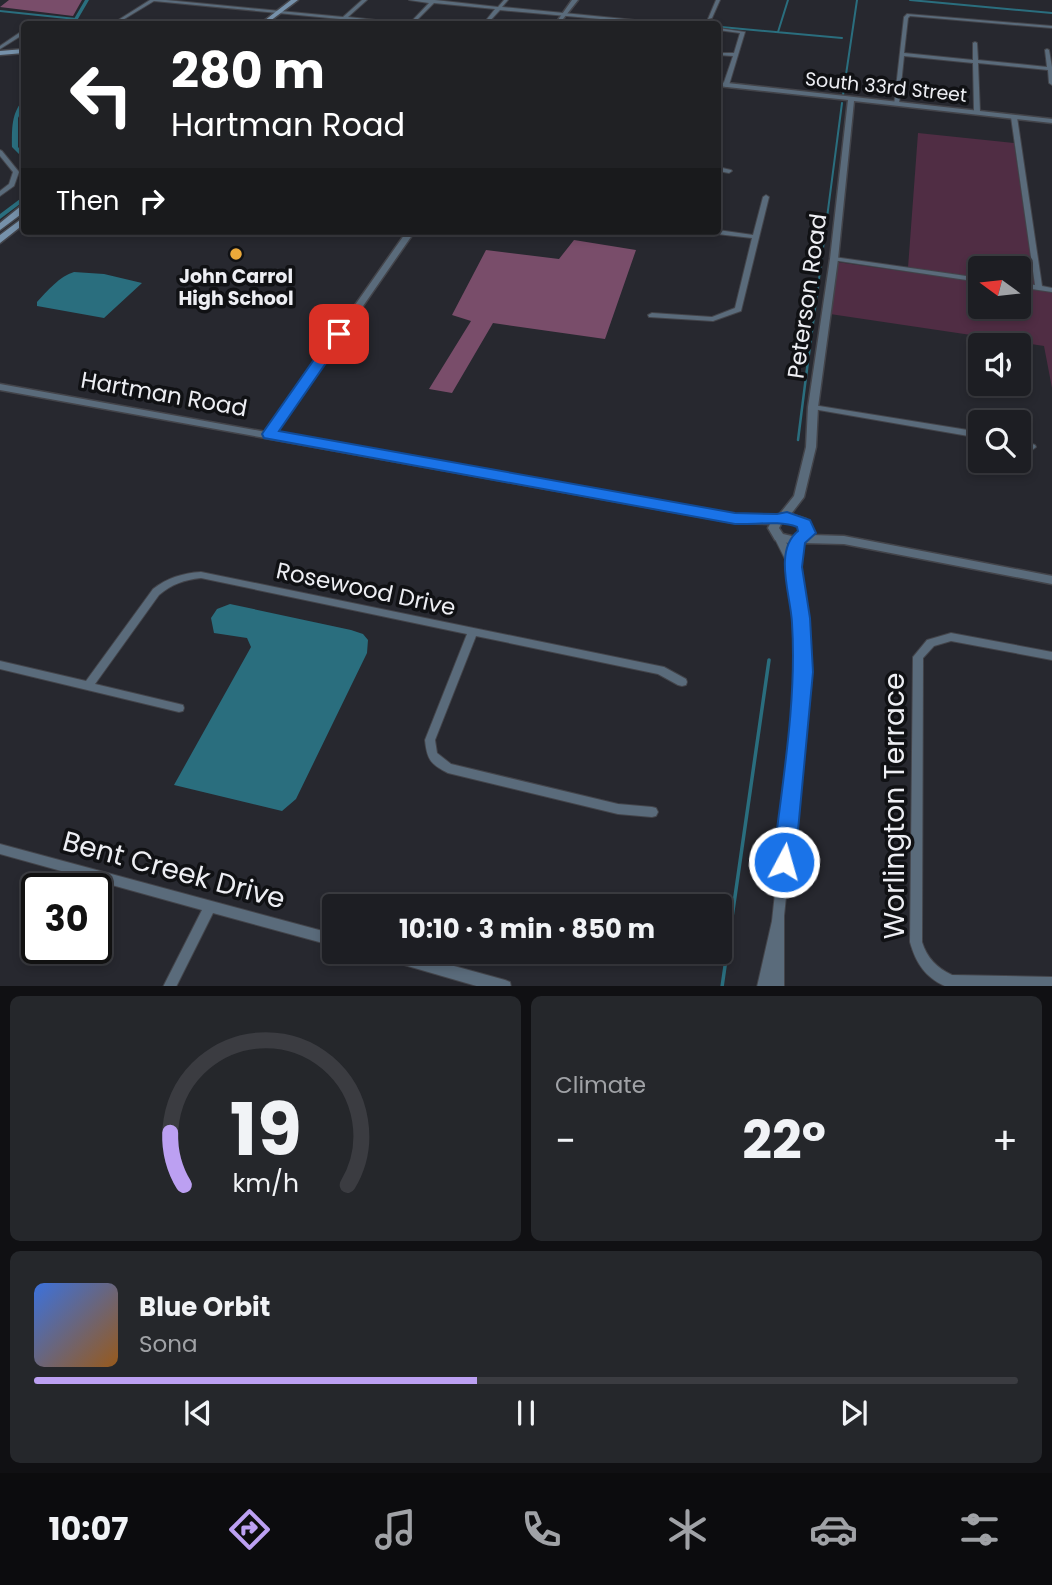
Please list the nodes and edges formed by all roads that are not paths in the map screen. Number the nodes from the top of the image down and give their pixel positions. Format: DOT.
graph roads {
  1 [pos="153,0"];
  2 [pos="295,0"];
  3 [pos="365,0"];
  4 [pos="411,0"];
  5 [pos="506,0"];
  6 [pos="575,0"];
  7 [pos="718,0"];
  8 [pos="434,1"];
  9 [pos="498,8"];
  10 [pos="278,13"];
  11 [pos="564,15"];
  12 [pos="710,18"];
  13 [pos="344,19"];
  14 [pos="119,21"];
  15 [pos="267,21"];
  16 [pos="341,21"];
  17 [pos="368,21"];
  18 [pos="414,21"];
  19 [pos="487,21"];
  20 [pos="559,21"];
  21 [pos="631,21"];
  22 [pos="1052,27"];
  23 [pos="721,30"];
  24 [pos="21,34"];
  25 [pos="975,43"];
  26 [pos="0,50"];
  27 [pos="1047,50"];
  28 [pos="21,51"];
  29 [pos="721,54"];
  30 [pos="902,54"];
  31 [pos="735,55"];
  32 [pos="975,62"];
  33 [pos="1051,69"];
  34 [pos="1052,83"];
  35 [pos="721,84"];
  36 [pos="726,85"];
  37 [pos="851,99"];
  38 [pos="896,104"];
  39 [pos="976,113"];
  40 [pos="1014,117"];
  41 [pos="1052,121"];
  42 [pos="0,152"];
  43 [pos="721,170"];
  44 [pos="729,171"];
  45 [pos="0,194"];
  46 [pos="766,197"];
  47 [pos="21,210"];
  48 [pos="21,222"];
  49 [pos="0,227"];
  50 [pos="721,233"];
  51 [pos="408,235"];
  52 [pos="756,237"];
  53 [pos="0,240"];
  54 [pos="834,259"];
  55 [pos="968,278"];
  56 [pos="1031,287"];
  57 [pos="1040,288"];
  58 [pos="1052,290"];
  59 [pos="652,315"];
  60 [pos="0,387"];
  61 [pos="813,407"];
  62 [pos="968,433"];
  63 [pos="269,434"];
  64 [pos="799,497"];
  65 [pos="735,519"];
  66 [pos="779,519"];
  67 [pos="804,524"];
  68 [pos="777,535"];
  69 [pos="800,540"];
  70 [pos="844,540"];
  71 [pos="794,567"];
  72 [pos="1052,580"];
  73 [pos="473,631"];
  74 [pos="1052,656"];
  75 [pos="0,665"];
  76 [pos="682,682"];
  77 [pos="88,686"];
  78 [pos="179,708"];
  79 [pos="652,812"];
  80 [pos="0,849"];
  81 [pos="210,906"];
  82 [pos="778,916"];
  83 [pos="322,937"];
  84 [pos="424,964"];
  85 [pos="1052,984"];
  86 [pos="169,986"];
  87 [pos="505,986"];
  88 [pos="764,986"];
  89 [pos="777,986"];
  1 -- 10 [label="street"];
  1 -- 14 [label="street"];
  2 -- 10 [label="main road"];
  3 -- 13 [label="street"];
  4 -- 8 [label="street"];
  5 -- 9 [label="street"];
  6 -- 11 [label="street"];
  7 -- 12 [label="street"];
  8 -- 9 [label="street"];
  8 -- 18 [label="street"];
  9 -- 11 [label="street"];
  9 -- 19 [label="street"];
  10 -- 13 [label="street"];
  10 -- 15 [label="main road"];
  11 -- 20 [label="street"];
  11 -- 21 [label="street"];
  13 -- 16 [label="street"];
  13 -- 17 [label="street"];
  22 -- 30 [label="street"];
  23 -- 31 [label="street"];
  24 -- 26 [label="street"];
  25 -- 32 [label="street"];
  26 -- 28 [label="main road"];
  27 -- 33 [label="street"];
  29 -- 31 [label="street"];
  30 -- 32 [label="street"];
  30 -- 38 [label="street"];
  31 -- 36 [label="street"];
  32 -- 33 [label="street"];
  32 -- 39 [label="street"];
  33 -- 34 [label="street"];
  35 -- 36 [label="street, South 33rd Street"];
  36 -- 37 [label="street, South 33rd Street"];
  37 -- 38 [label="street, South 33rd Street"];
  37 -- 54 [label="street, Peterson Road"];
  38 -- 39 [label="street, South 33rd Street"];
  39 -- 40 [label="street, South 33rd Street"];
  40 -- 41 [label="street, South 33rd Street"];
  40 -- 57 [label="street"];
  42 -- 45 [label="street"];
  43 -- 44 [label="street"];
  46 -- 52 [label="street"];
  47 -- 49 [label="main road"];
  48 -- 53 [label="main road"];
  50 -- 52 [label="street"];
  51 -- 63 [label="street"];
  52 -- 59 [label="street"];
  54 -- 55 [label="street"];
  54 -- 61 [label="street, Peterson Road"];
  56 -- 57 [label="street"];
  57 -- 58 [label="street"];
  60 -- 63 [label="street, Hartman Road"];
  61 -- 62 [label="street"];
  61 -- 64 [label="street, Peterson Road"];
  63 -- 65 [label="street, Hartman Road"];
  64 -- 66 [label="street, Peterson Road"];
  64 -- 67 [label="street, Peterson Road"];
  65 -- 66 [label="street, Hartman Road"];
  65 -- 68 [label="street, Hartman Road"];
  66 -- 67 [label="street, Hartman Road"];
  66 -- 68 [label="street"];
  67 -- 69 [label="street, Peterson Road"];
  67 -- 70 [label="street"];
  68 -- 69 [label="street, Hartman Road"];
  68 -- 71 [label="street"];
  69 -- 70 [label="street"];
  69 -- 71 [label="street"];
  70 -- 72 [label="street"];
  71 -- 82 [label="street"];
  73 -- 76 [label="street, Rosewood Drive"];
  73 -- 77 [label="street, Rosewood Drive"];
  73 -- 79 [label="street"];
  74 -- 85 [label="street, Worlington Terrace"];
  75 -- 77 [label="street"];
  77 -- 78 [label="street"];
  80 -- 81 [label="street, Bent Creek Drive"];
  81 -- 83 [label="street, Bent Creek Drive"];
  81 -- 86 [label="street"];
  82 -- 88 [label="street"];
  82 -- 89 [label="street"];
  84 -- 87 [label="street"];
}
